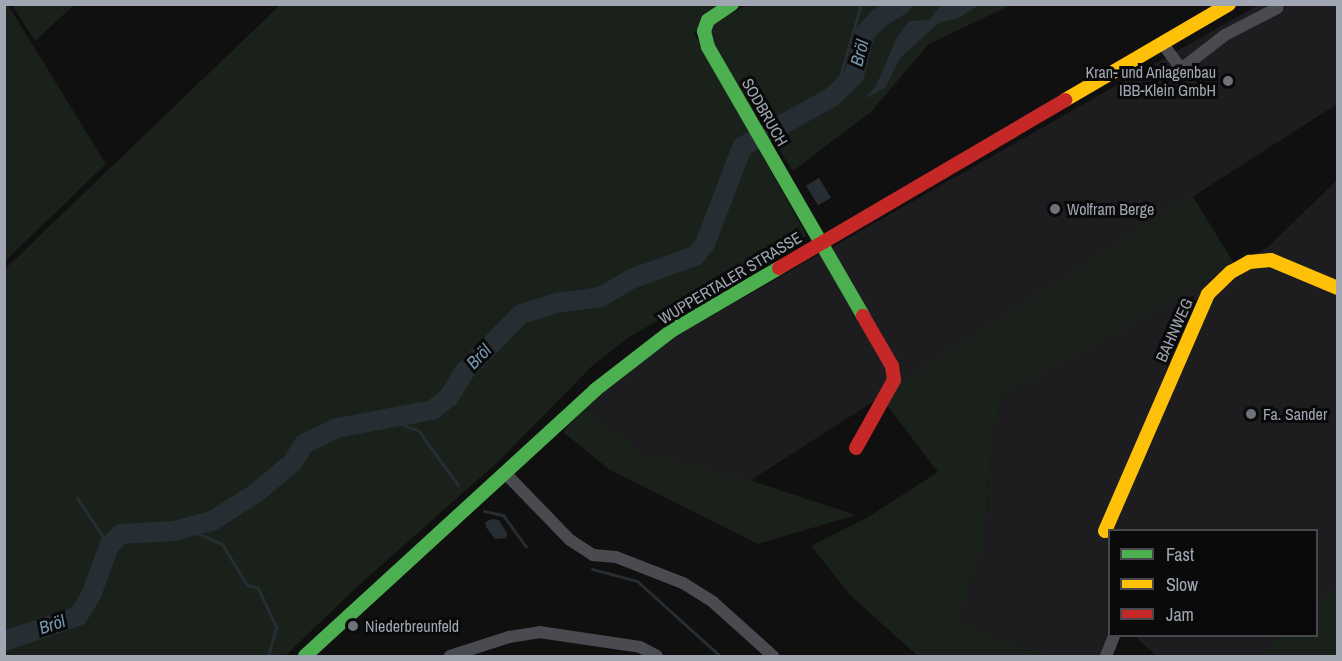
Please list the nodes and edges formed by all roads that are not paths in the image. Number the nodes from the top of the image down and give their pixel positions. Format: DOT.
graph roads {
  1 [pos="732,4"];
  2 [pos="1229,4"];
  3 [pos="1276,8"];
  4 [pos="1163,44"];
  5 [pos="822,243"];
  6 [pos="1338,288"];
  7 [pos="856,448"];
  8 [pos="506,474"];
  9 [pos="1112,529"];
  10 [pos="1114,637"];
  11 [pos="305,657"];
  12 [pos="450,657"];
  13 [pos="657,657"];
  14 [pos="773,657"];
  15 [pos="1106,657"];
  1 -- 5 [label="main road, SODBRUCH"];
  2 -- 4 [label="main road, WUPPERTALER STRASSE"];
  3 -- 4 [label="street"];
  4 -- 5 [label="main road, WUPPERTALER STRASSE"];
  5 -- 7 [label="main road, SODBRUCH"];
  5 -- 8 [label="main road, WUPPERTALER STRASSE"];
  6 -- 9 [label="main road, BAHNWEG"];
  8 -- 11 [label="main road, WUPPERTALER STRASSE"];
  8 -- 14 [label="street"];
  10 -- 15 [label="street"];
  12 -- 13 [label="street"];
}
